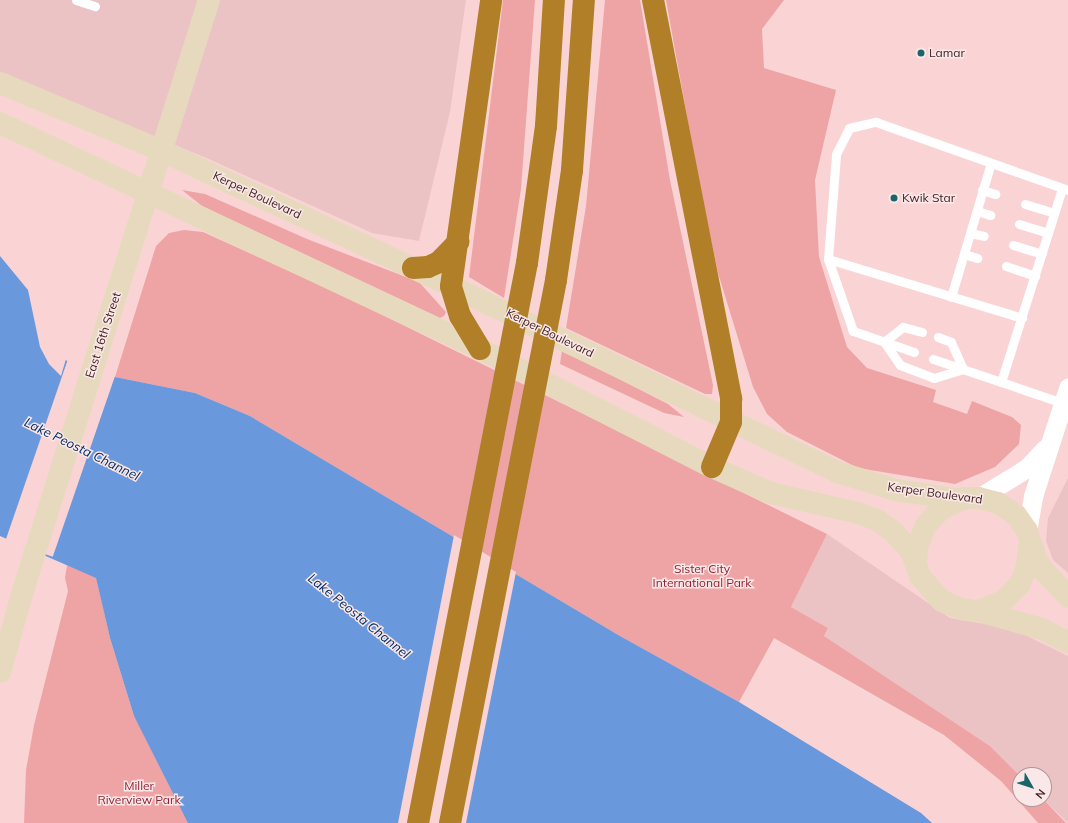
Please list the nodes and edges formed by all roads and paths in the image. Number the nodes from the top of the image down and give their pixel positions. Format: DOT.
graph roads {
  1 [pos="76,0"];
  2 [pos="209,0"];
  3 [pos="491,0"];
  4 [pos="554,0"];
  5 [pos="584,0"];
  6 [pos="653,0"];
  7 [pos="95,6"];
  8 [pos="0,83"];
  9 [pos="0,123"];
  10 [pos="162,151"];
  11 [pos="991,164"];
  12 [pos="1065,189"];
  13 [pos="982,190"];
  14 [pos="148,192"];
  15 [pos="995,194"];
  16 [pos="1025,204"];
  17 [pos="977,211"];
  18 [pos="1054,213"];
  19 [pos="990,215"];
  20 [pos="1019,224"];
  21 [pos="970,233"];
  22 [pos="1048,233"];
  23 [pos="984,236"];
  24 [pos="458,242"];
  25 [pos="1013,245"];
  26 [pos="964,254"];
  27 [pos="1042,254"];
  28 [pos="977,258"];
  29 [pos="828,259"];
  30 [pos="1006,266"];
  31 [pos="413,268"];
  32 [pos="1035,276"];
  33 [pos="451,286"];
  34 [pos="951,297"];
  35 [pos="1022,318"];
  36 [pos="922,332"];
  37 [pos="938,337"];
  38 [pos="884,342"];
  39 [pos="480,349"];
  40 [pos="914,352"];
  41 [pos="933,358"];
  42 [pos="963,369"];
  43 [pos="1001,382"];
  44 [pos="1066,395"];
  45 [pos="731,422"];
  46 [pos="1050,444"];
  47 [pos="712,467"];
  48 [pos="972,498"];
  49 [pos="1029,537"];
  50 [pos="916,564"];
  51 [pos="1068,597"];
  52 [pos="980,611"];
  53 [pos="1068,642"];
  54 [pos="0,672"];
  55 [pos="418,823"];
  56 [pos="450,823"];
  1 -- 7 [label="lane"];
  2 -- 10 [label="main road, East 16th Street"];
  3 -- 24 [label="highway"];
  4 -- 55 [label="highway"];
  5 -- 56 [label="highway"];
  6 -- 45 [label="highway"];
  8 -- 10 [label="main road, Kerper Boulevard"];
  9 -- 14 [label="main road"];
  10 -- 14 [label="main road, East 16th Street"];
  10 -- 31 [label="main road, Kerper Boulevard"];
  11 -- 12 [label="lane"];
  11 -- 13 [label="lane"];
  11 -- 29 [label="lane"];
  12 -- 18 [label="lane"];
  13 -- 15 [label="lane"];
  13 -- 17 [label="lane"];
  14 -- 39 [label="main road"];
  14 -- 54 [label="main road, East 16th Street"];
  16 -- 18 [label="lane"];
  17 -- 19 [label="lane"];
  17 -- 21 [label="lane"];
  18 -- 22 [label="lane"];
  20 -- 22 [label="lane"];
  21 -- 23 [label="lane"];
  21 -- 26 [label="lane"];
  22 -- 27 [label="lane"];
  24 -- 31 [label="highway"];
  24 -- 33 [label="highway"];
  25 -- 27 [label="lane"];
  26 -- 28 [label="lane"];
  26 -- 34 [label="lane"];
  27 -- 32 [label="lane"];
  29 -- 34 [label="lane"];
  29 -- 38 [label="lane"];
  30 -- 32 [label="lane"];
  31 -- 33 [label="main road, Kerper Boulevard"];
  32 -- 35 [label="lane"];
  33 -- 39 [label="highway"];
  33 -- 45 [label="main road, Kerper Boulevard"];
  34 -- 35 [label="lane"];
  35 -- 43 [label="lane"];
  36 -- 38 [label="lane"];
  37 -- 42 [label="lane"];
  38 -- 40 [label="lane"];
  38 -- 42 [label="lane"];
  39 -- 47 [label="main road"];
  41 -- 42 [label="lane"];
  42 -- 43 [label="lane"];
  43 -- 44 [label="lane"];
  44 -- 46 [label="street"];
  45 -- 47 [label="highway"];
  45 -- 48 [label="main road, Kerper Boulevard"];
  46 -- 48 [label="street"];
  46 -- 49 [label="street"];
  47 -- 50 [label="main road"];
  48 -- 49 [label="main road, Kerper Boulevard"];
  48 -- 50 [label="main road"];
  49 -- 51 [label="main road, Kerper Boulevard"];
  49 -- 52 [label="main road"];
  50 -- 52 [label="main road"];
  52 -- 53 [label="main road"];
}
